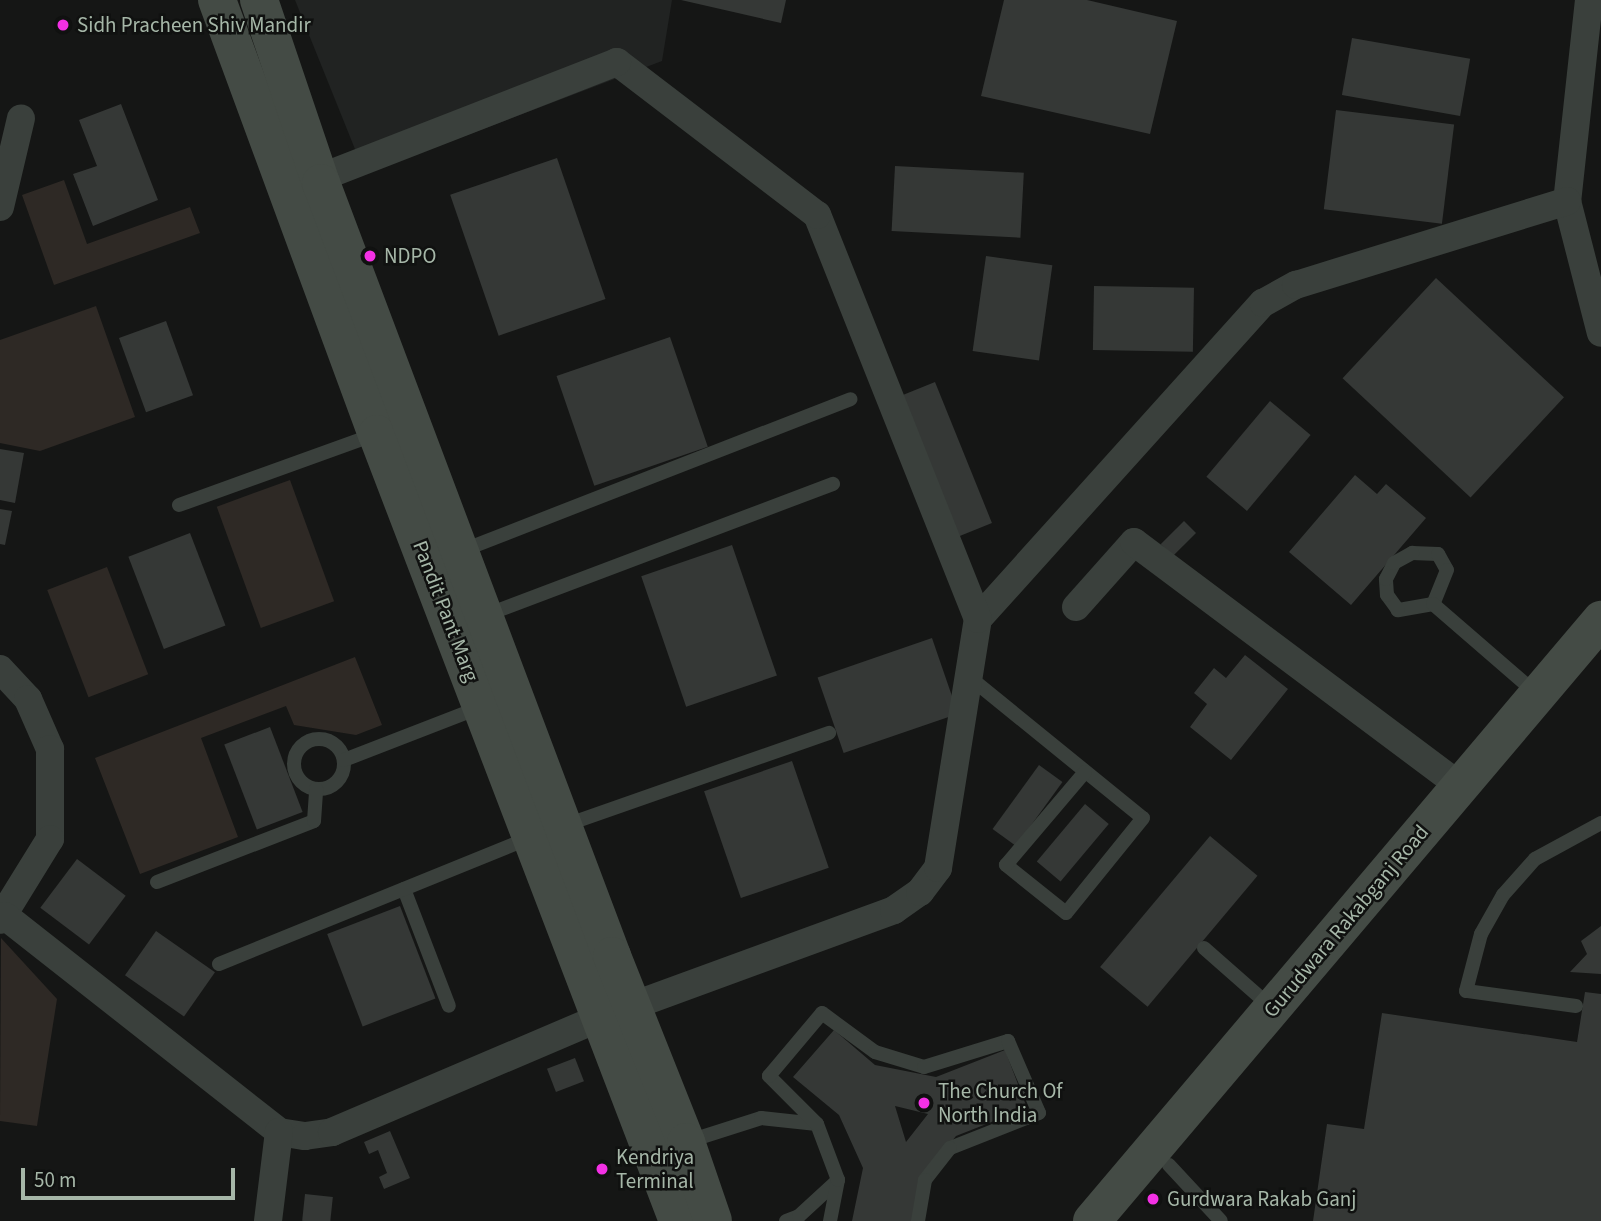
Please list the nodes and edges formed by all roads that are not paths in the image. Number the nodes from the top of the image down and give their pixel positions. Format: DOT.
graph roads {
  1 [pos="217,0"];
  2 [pos="259,0"];
  3 [pos="1589,0"];
  4 [pos="1591,60"];
  5 [pos="21,118"];
  6 [pos="319,178"];
  7 [pos="1566,201"];
  8 [pos="0,207"];
  9 [pos="1601,333"];
  10 [pos="850,400"];
  11 [pos="377,433"];
  12 [pos="833,484"];
  13 [pos="179,505"];
  14 [pos="460,552"];
  15 [pos="1433,604"];
  16 [pos="1076,607"];
  17 [pos="485,616"];
  18 [pos="978,619"];
  19 [pos="1601,620"];
  20 [pos="1601,657"];
  21 [pos="0,669"];
  22 [pos="968,676"];
  23 [pos="1538,694"];
  24 [pos="483,706"];
  25 [pos="829,733"];
  26 [pos="344,760"];
  27 [pos="1085,772"];
  28 [pos="1461,786"];
  29 [pos="316,789"];
  30 [pos="1601,823"];
  31 [pos="548,831"];
  32 [pos="157,882"];
  33 [pos="404,889"];
  34 [pos="2,918"];
  35 [pos="1204,948"];
  36 [pos="219,964"];
  37 [pos="449,1006"];
  38 [pos="1576,1006"];
  39 [pos="1272,1008"];
  40 [pos="618,1012"];
  41 [pos="817,1124"];
  42 [pos="279,1132"];
  43 [pos="686,1142"];
  44 [pos="1170,1165"];
  45 [pos="838,1180"];
  46 [pos="268,1221"];
  47 [pos="678,1221"];
  48 [pos="713,1221"];
  49 [pos="786,1221"];
  50 [pos="830,1221"];
  51 [pos="918,1221"];
  52 [pos="1092,1221"];
  53 [pos="1122,1221"];
  54 [pos="1221,1221"];
  1 -- 11 [label="street, Pandit Pant Marg"];
  2 -- 6 [label="street, Pandit Pant Marg"];
  3 -- 4 [label="street"];
  4 -- 7 [label="street"];
  5 -- 8 [label="street"];
  6 -- 14 [label="street, Pandit Pant Marg"];
  6 -- 18 [label="street"];
  7 -- 9 [label="street"];
  7 -- 18 [label="street"];
  10 -- 14 [label="lane"];
  11 -- 13 [label="lane"];
  11 -- 24 [label="street, Pandit Pant Marg"];
  12 -- 17 [label="lane"];
  14 -- 17 [label="street, Pandit Pant Marg"];
  15 -- 15 [label="lane"];
  15 -- 23 [label="lane"];
  16 -- 28 [label="street"];
  17 -- 31 [label="street, Pandit Pant Marg"];
  18 -- 22 [label="street"];
  19 -- 23 [label="street, Gurudwara Rakabganj Road"];
  20 -- 44 [label="street, Gurudwara Rakabganj Road"];
  21 -- 34 [label="street"];
  22 -- 27 [label="lane"];
  22 -- 40 [label="street"];
  23 -- 28 [label="street, Gurudwara Rakabganj Road"];
  24 -- 26 [label="lane"];
  24 -- 31 [label="street, Pandit Pant Marg"];
  25 -- 31 [label="lane"];
  26 -- 29 [label="lane"];
  26 -- 29 [label="lane"];
  27 -- 27 [label="lane"];
  28 -- 39 [label="street, Gurudwara Rakabganj Road"];
  29 -- 32 [label="lane"];
  30 -- 38 [label="lane"];
  31 -- 33 [label="lane"];
  31 -- 40 [label="street, Pandit Pant Marg"];
  33 -- 36 [label="lane"];
  33 -- 37 [label="lane"];
  34 -- 42 [label="street"];
  35 -- 39 [label="lane"];
  39 -- 52 [label="street, Gurudwara Rakabganj Road"];
  40 -- 42 [label="street"];
  40 -- 43 [label="street, Pandit Pant Marg"];
  40 -- 47 [label="street, Pandit Pant Marg"];
  41 -- 43 [label="lane"];
  41 -- 45 [label="lane"];
  41 -- 51 [label="lane"];
  42 -- 46 [label="street"];
  43 -- 48 [label="street, Pandit Pant Marg"];
  44 -- 53 [label="street, Gurudwara Rakabganj Road"];
  44 -- 54 [label="lane"];
  45 -- 49 [label="lane"];
  45 -- 50 [label="lane"];
}
